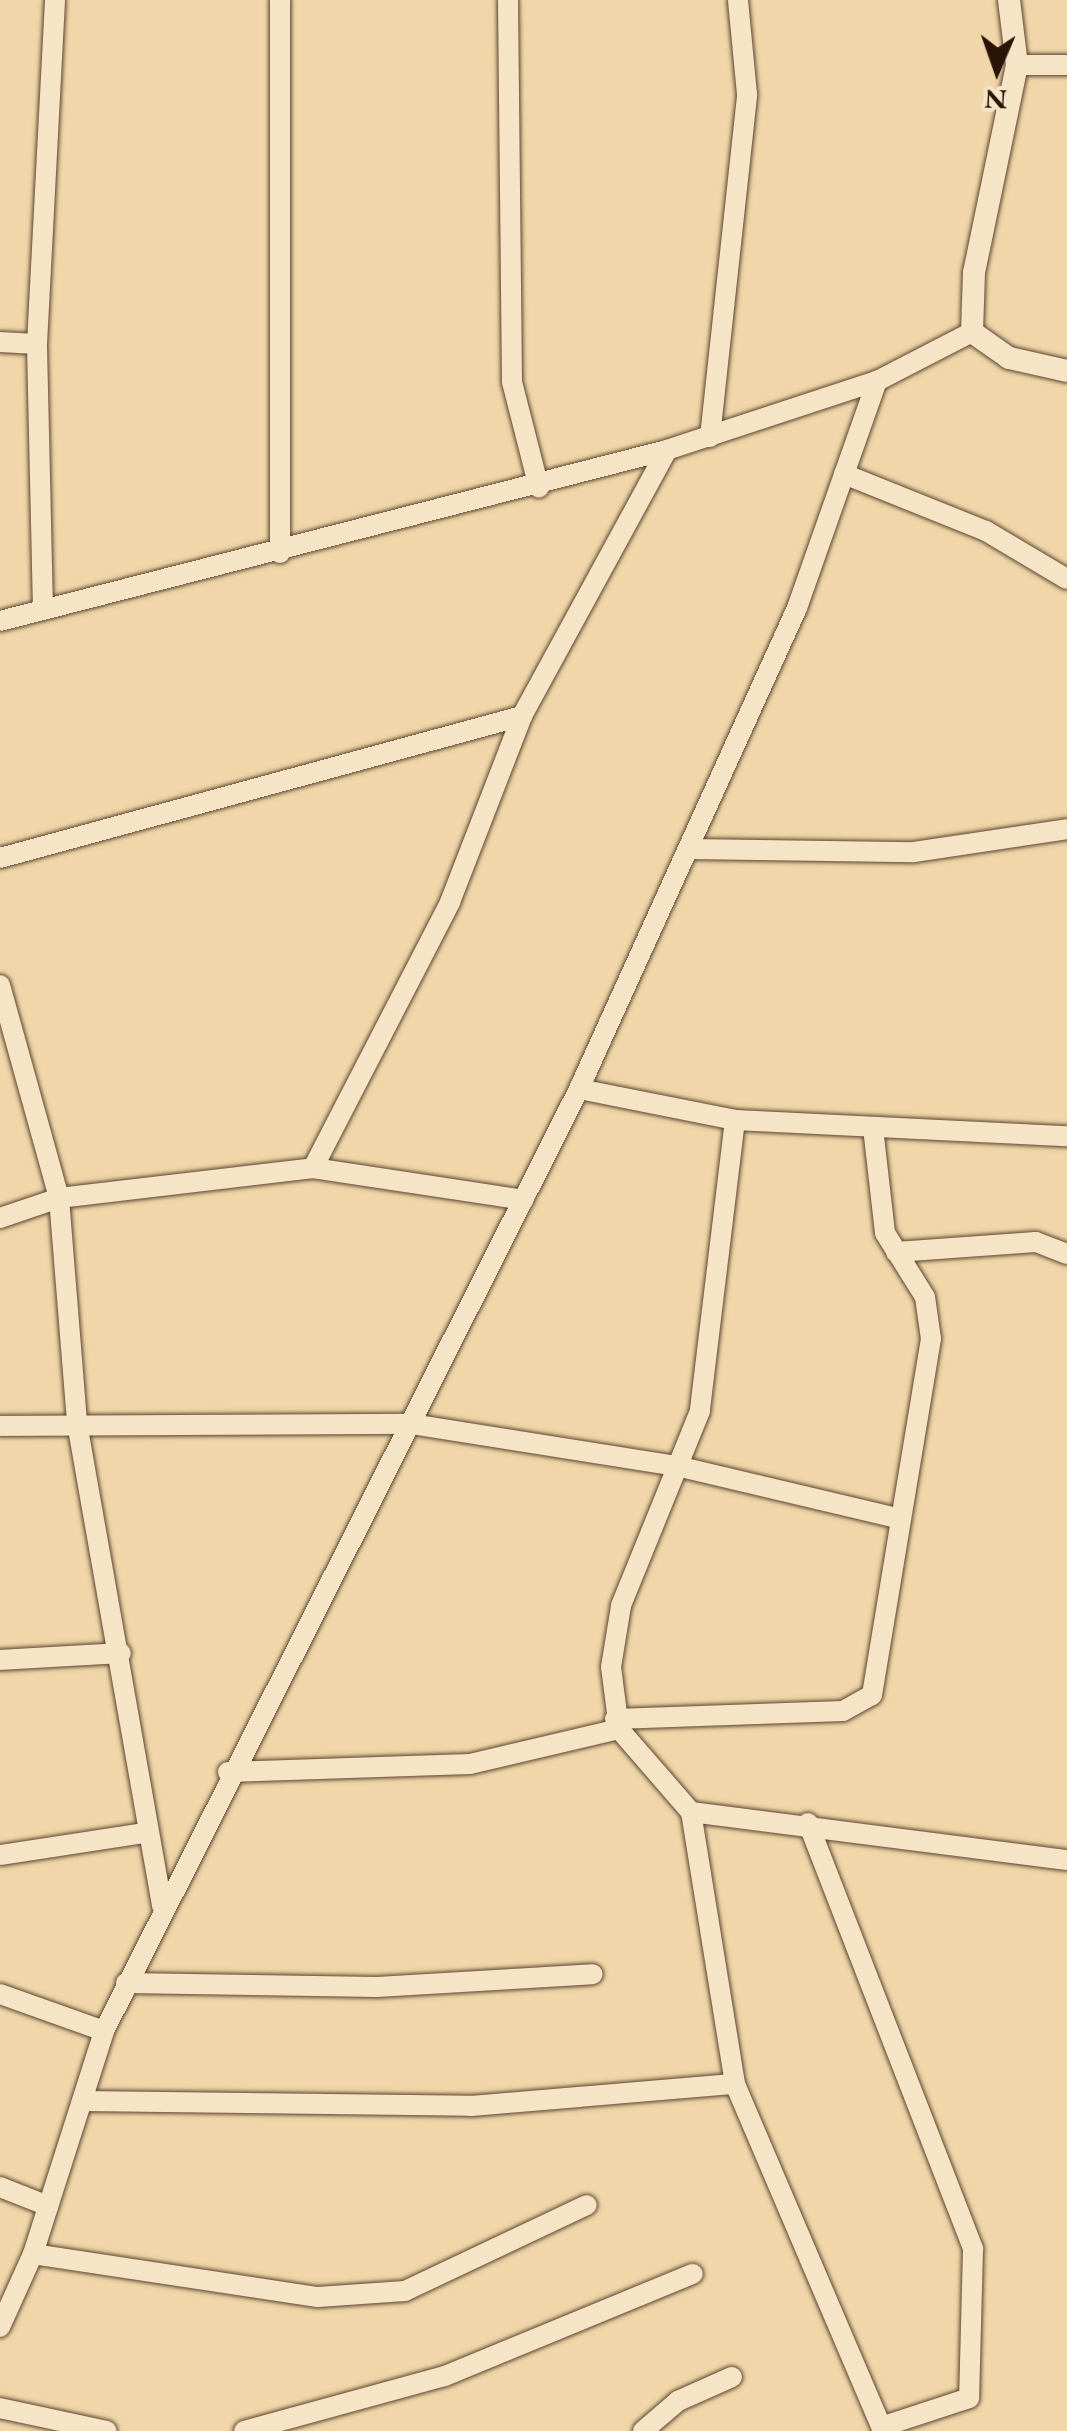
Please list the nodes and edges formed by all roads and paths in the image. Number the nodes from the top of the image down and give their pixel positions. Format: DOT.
graph roads {
  1 [pos="54,0"];
  2 [pos="280,0"];
  3 [pos="508,0"];
  4 [pos="738,0"];
  5 [pos="1009,0"];
  6 [pos="1017,65"];
  7 [pos="1067,65"];
  8 [pos="972,332"];
  9 [pos="0,342"];
  10 [pos="38,344"];
  11 [pos="1067,371"];
  12 [pos="876,380"];
  13 [pos="710,436"];
  14 [pos="666,450"];
  15 [pos="844,474"];
  16 [pos="539,488"];
  17 [pos="280,553"];
  18 [pos="1067,579"];
  19 [pos="43,610"];
  20 [pos="0,621"];
  21 [pos="522,716"];
  22 [pos="1067,828"];
  23 [pos="689,849"];
  24 [pos="0,858"];
  25 [pos="0,984"];
  26 [pos="579,1089"];
  27 [pos="735,1120"];
  28 [pos="873,1128"];
  29 [pos="1067,1136"];
  30 [pos="313,1168"];
  31 [pos="59,1198"];
  32 [pos="524,1200"];
  33 [pos="0,1218"];
  34 [pos="896,1252"];
  35 [pos="1067,1254"];
  36 [pos="77,1422"];
  37 [pos="411,1424"];
  38 [pos="0,1426"];
  39 [pos="677,1466"];
  40 [pos="901,1519"];
  41 [pos="121,1653"];
  42 [pos="0,1660"];
  43 [pos="617,1724"];
  44 [pos="228,1772"];
  45 [pos="692,1812"];
  46 [pos="808,1823"];
  47 [pos="143,1834"];
  48 [pos="0,1854"];
  49 [pos="1067,1860"];
  50 [pos="162,1907"];
  51 [pos="593,1974"];
  52 [pos="126,1983"];
  53 [pos="0,1994"];
  54 [pos="104,2031"];
  55 [pos="734,2084"];
  56 [pos="82,2102"];
  57 [pos="0,2188"];
  58 [pos="588,2204"];
  59 [pos="48,2206"];
  60 [pos="33,2254"];
  61 [pos="693,2274"];
  62 [pos="5,2299"];
  63 [pos="0,2327"];
  64 [pos="732,2377"];
  65 [pos="0,2408"];
  66 [pos="883,2428"];
  67 [pos="107,2431"];
  68 [pos="244,2431"];
  69 [pos="643,2431"];
  1 -- 10 [label="street"];
  2 -- 17 [label="street"];
  3 -- 16 [label="street"];
  4 -- 13 [label="street"];
  5 -- 6 [label="street"];
  6 -- 7 [label="street"];
  6 -- 8 [label="street"];
  8 -- 11 [label="street"];
  8 -- 12 [label="street"];
  9 -- 10 [label="street"];
  10 -- 19 [label="street"];
  12 -- 13 [label="street"];
  12 -- 15 [label="street"];
  13 -- 14 [label="street"];
  14 -- 16 [label="street"];
  14 -- 21 [label="street"];
  15 -- 18 [label="street"];
  15 -- 23 [label="street"];
  16 -- 17 [label="street"];
  17 -- 19 [label="street"];
  19 -- 20 [label="street"];
  21 -- 24 [label="street"];
  21 -- 30 [label="street"];
  22 -- 23 [label="street"];
  23 -- 26 [label="street"];
  25 -- 31 [label="street"];
  26 -- 27 [label="street"];
  26 -- 32 [label="street"];
  27 -- 28 [label="street"];
  27 -- 39 [label="street"];
  28 -- 29 [label="street"];
  28 -- 34 [label="street"];
  30 -- 31 [label="street"];
  30 -- 32 [label="street"];
  31 -- 33 [label="street"];
  31 -- 36 [label="street"];
  32 -- 37 [label="street"];
  34 -- 35 [label="street"];
  34 -- 40 [label="street"];
  36 -- 37 [label="street"];
  36 -- 38 [label="street"];
  36 -- 41 [label="street"];
  37 -- 39 [label="street"];
  37 -- 44 [label="street"];
  39 -- 40 [label="street"];
  39 -- 43 [label="street"];
  40 -- 43 [label="street"];
  41 -- 42 [label="street"];
  41 -- 47 [label="street"];
  43 -- 44 [label="street"];
  43 -- 45 [label="street"];
  44 -- 50 [label="street"];
  45 -- 46 [label="street"];
  45 -- 55 [label="street"];
  46 -- 49 [label="street"];
  46 -- 66 [label="street"];
  47 -- 48 [label="street"];
  47 -- 50 [label="street"];
  50 -- 52 [label="street"];
  51 -- 52 [label="street"];
  52 -- 54 [label="street"];
  53 -- 54 [label="street"];
  54 -- 56 [label="street"];
  55 -- 56 [label="street"];
  55 -- 66 [label="street"];
  56 -- 59 [label="street"];
  57 -- 59 [label="street"];
  58 -- 60 [label="street"];
  59 -- 60 [label="street"];
  60 -- 62 [label="street"];
  61 -- 68 [label="street"];
  62 -- 63 [label="street"];
  64 -- 69 [label="street"];
  65 -- 67 [label="street"];
}
